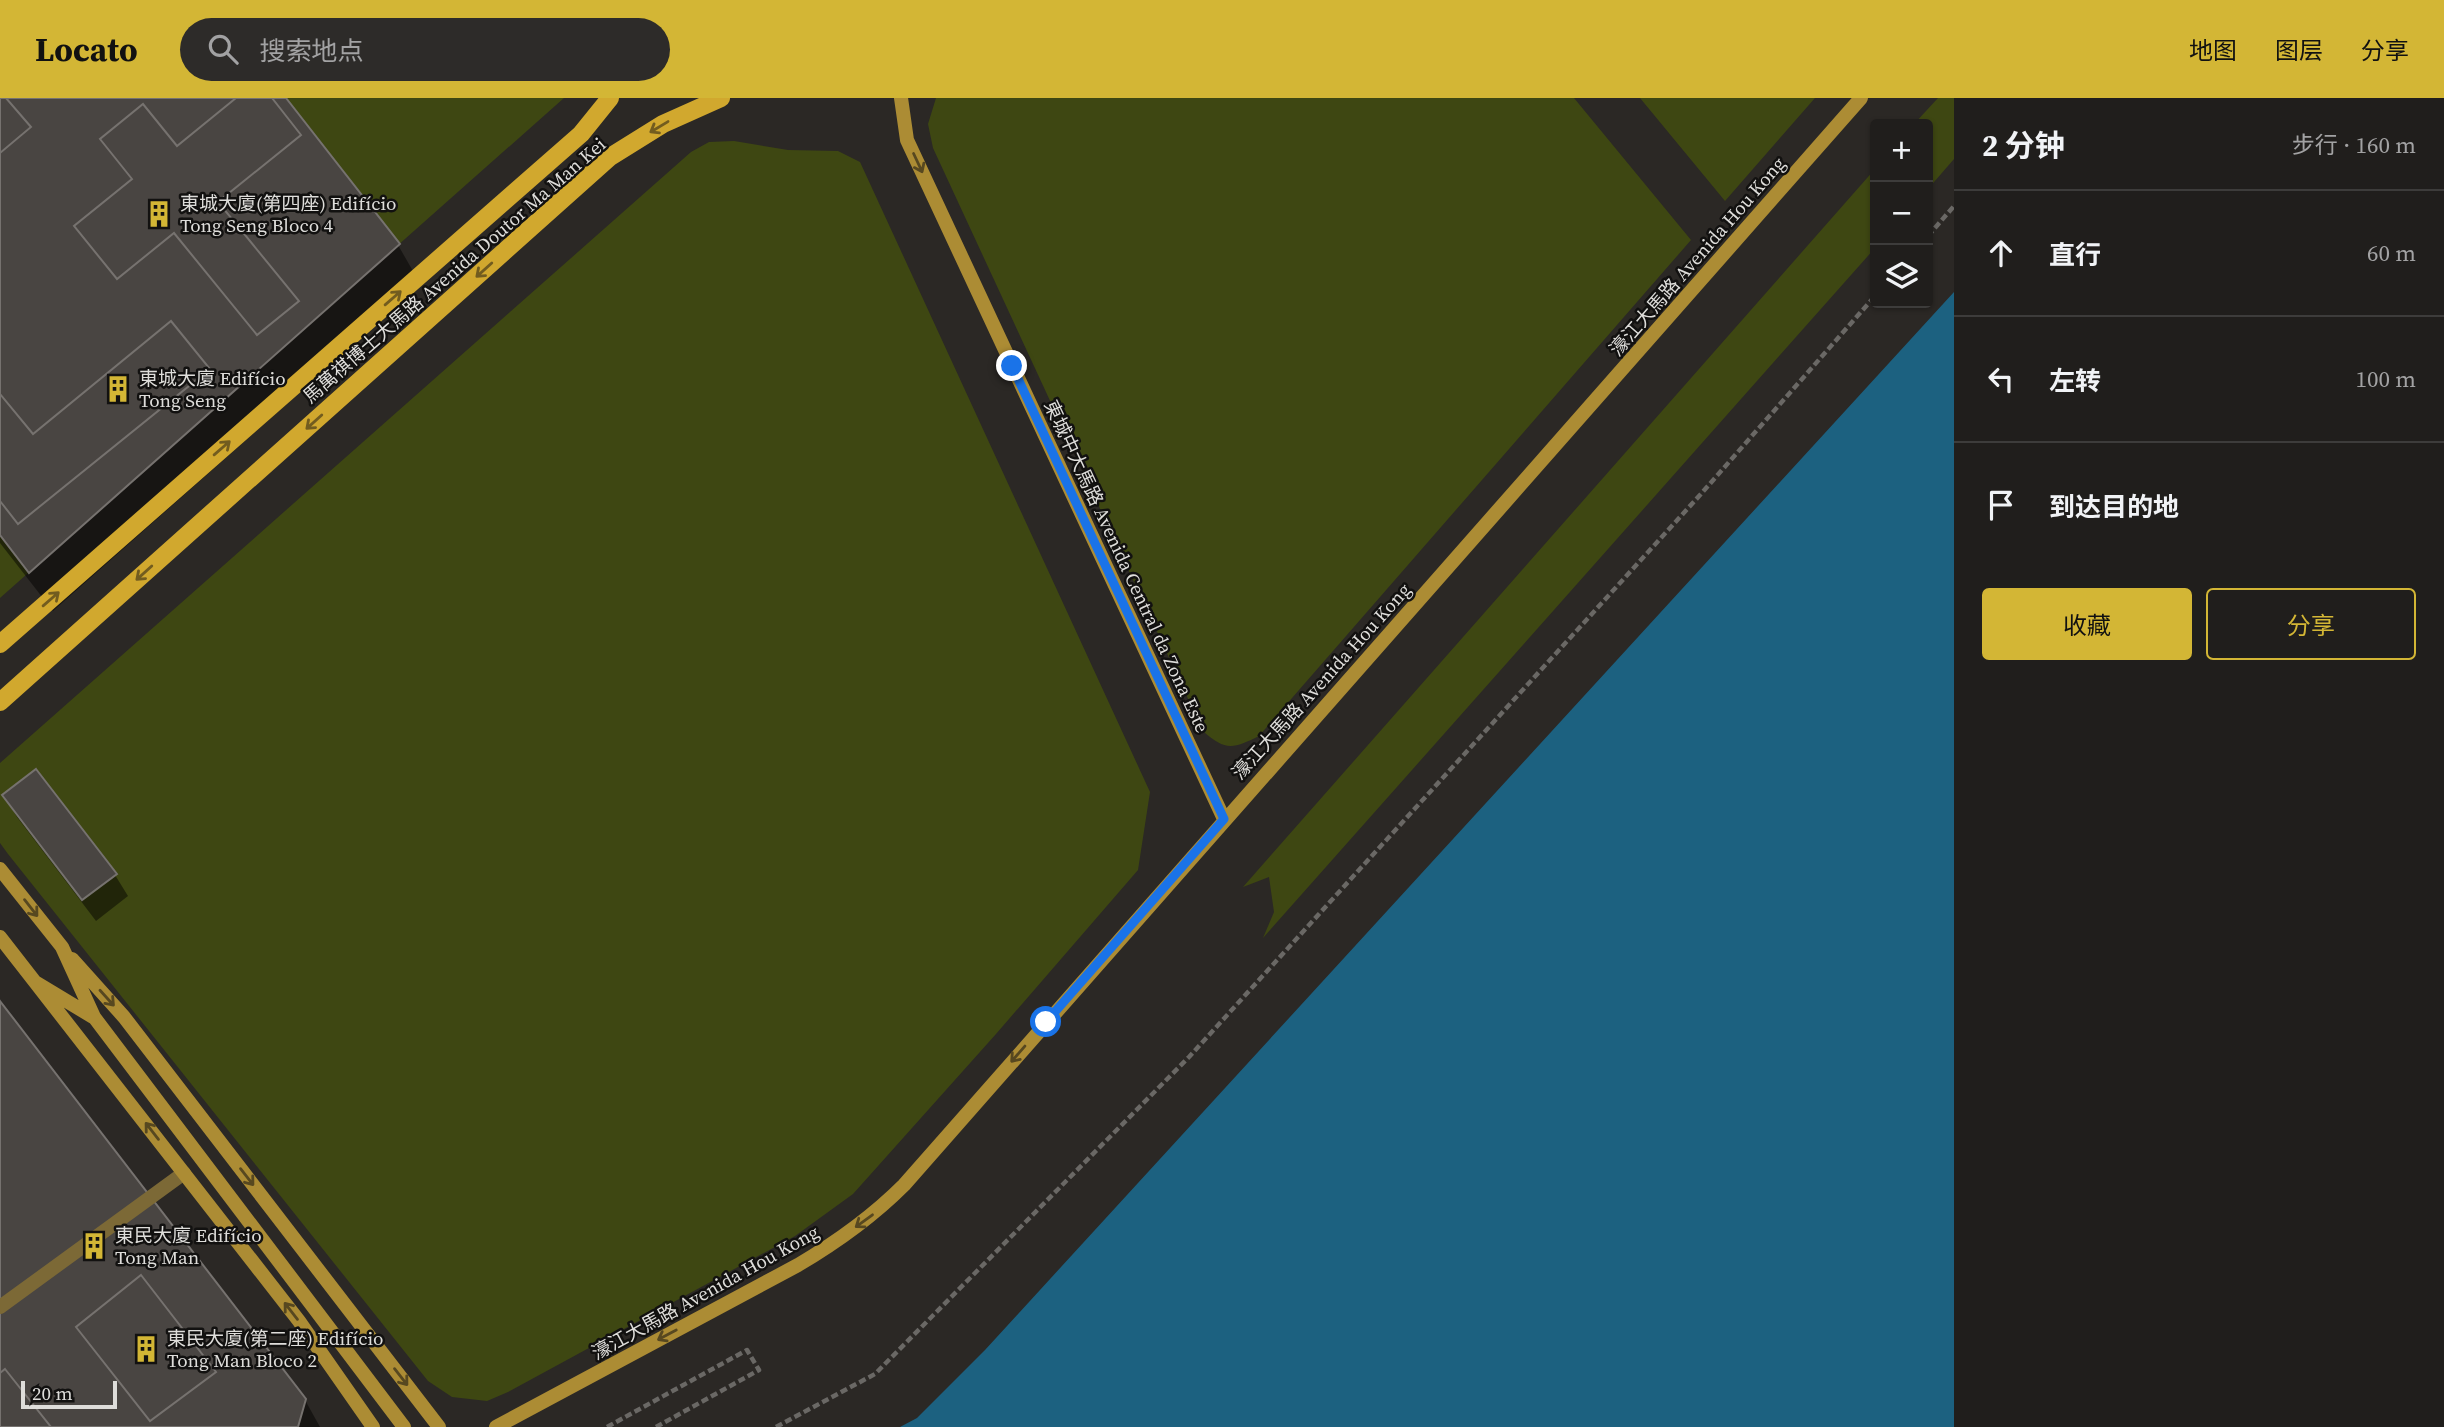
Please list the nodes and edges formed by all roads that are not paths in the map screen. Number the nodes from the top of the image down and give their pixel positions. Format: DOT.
graph roads {
  1 [pos="610,98"];
  2 [pos="721,98"];
  3 [pos="901,98"];
  4 [pos="1861,98"];
  5 [pos="697,103"];
  6 [pos="0,644"];
  7 [pos="0,702"];
  8 [pos="1224,819"];
  9 [pos="0,869"];
  10 [pos="0,937"];
  11 [pos="62,947"];
  12 [pos="35,982"];
  13 [pos="94,1017"];
  14 [pos="184,1173"];
  15 [pos="0,1307"];
  16 [pos="373,1427"];
  17 [pos="404,1427"];
  18 [pos="439,1427"];
  19 [pos="496,1427"];
  6 -- 1 [label="main road, 馬萬祺博士大馬路 Avenida Doutor Ma Man Kei, one-way"];
  2 -- 5 [label="main road, 馬萬祺博士大馬路 Avenida Doutor Ma Man Kei"];
  3 -- 8 [label="main road, 東城中大馬路 Avenida Central da Zona Este, one-way"];
  4 -- 8 [label="main road, 濠江大馬路 Avenida Hou Kong"];
  5 -- 7 [label="main road, 馬萬祺博士大馬路 Avenida Doutor Ma Man Kei, one-way"];
  8 -- 19 [label="main road, 濠江大馬路 Avenida Hou Kong, one-way"];
  9 -- 11 [label="main road, one-way"];
  10 -- 12 [label="main road"];
  11 -- 13 [label="main road"];
  11 -- 18 [label="main road, one-way"];
  12 -- 13 [label="main road"];
  14 -- 12 [label="main road, one-way"];
  13 -- 17 [label="main road"];
  14 -- 15 [label="street"];
  16 -- 14 [label="main road, one-way"];
}
